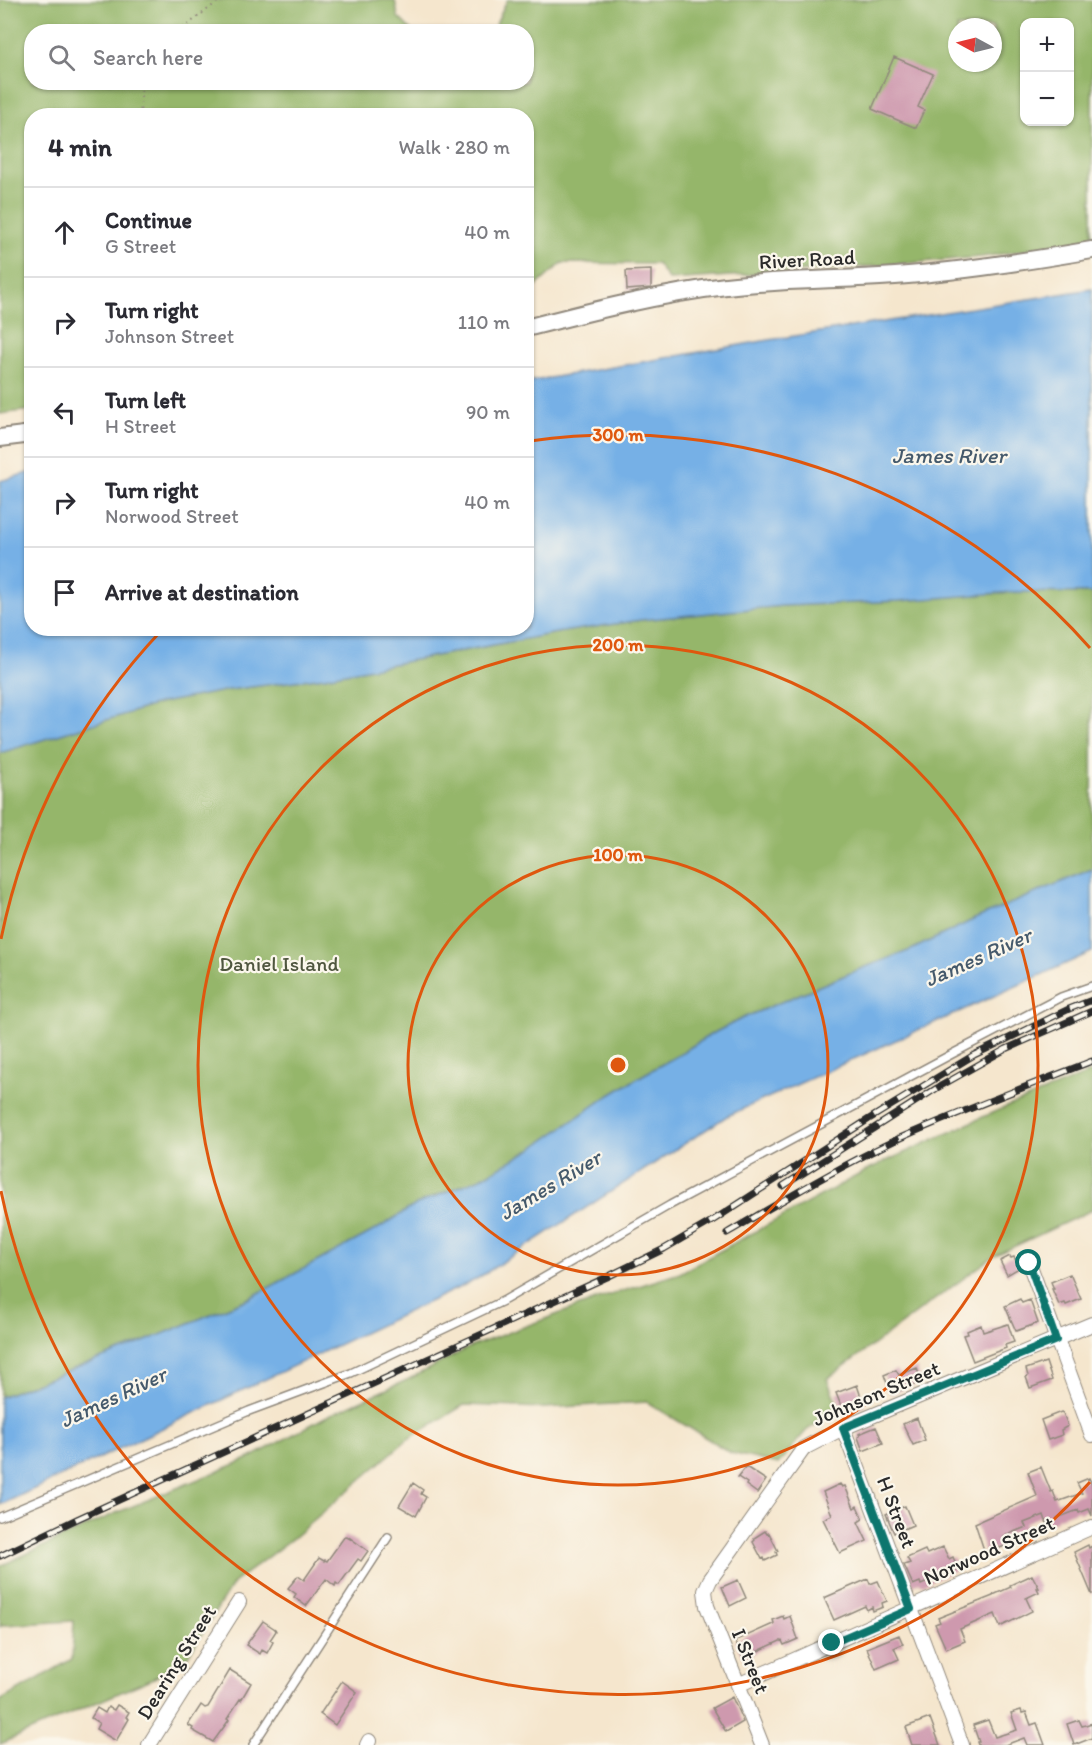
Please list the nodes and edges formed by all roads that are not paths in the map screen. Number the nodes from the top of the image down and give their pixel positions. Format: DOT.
graph roads {
  1 [pos="1092,250"];
  2 [pos="534,326"];
  3 [pos="24,435"];
  4 [pos="0,438"];
  5 [pos="1092,986"];
  6 [pos="1029,1263"];
  7 [pos="1092,1324"];
  8 [pos="1056,1340"];
  9 [pos="843,1428"];
  10 [pos="1092,1436"];
  11 [pos="0,1517"];
  12 [pos="1092,1527"];
  13 [pos="388,1537"];
  14 [pos="705,1591"];
  15 [pos="239,1602"];
  16 [pos="911,1609"];
  17 [pos="738,1685"];
  18 [pos="149,1745"];
  19 [pos="253,1745"];
  20 [pos="762,1745"];
  21 [pos="962,1745"];
  1 -- 2 [label="street, River Road"];
  3 -- 4 [label="street"];
  5 -- 11 [label="lane"];
  6 -- 8 [label="street"];
  7 -- 8 [label="street, Johnson Street"];
  8 -- 9 [label="street, Johnson Street"];
  8 -- 10 [label="street"];
  9 -- 14 [label="street, Johnson Street"];
  9 -- 16 [label="street, H Street"];
  12 -- 16 [label="street, Norwood Street"];
  13 -- 19 [label="lane"];
  14 -- 17 [label="street, I Street"];
  15 -- 18 [label="street, Dearing Street"];
  16 -- 17 [label="street, Norwood Street"];
  16 -- 21 [label="street, H Street"];
  17 -- 20 [label="street, I Street"];
}
